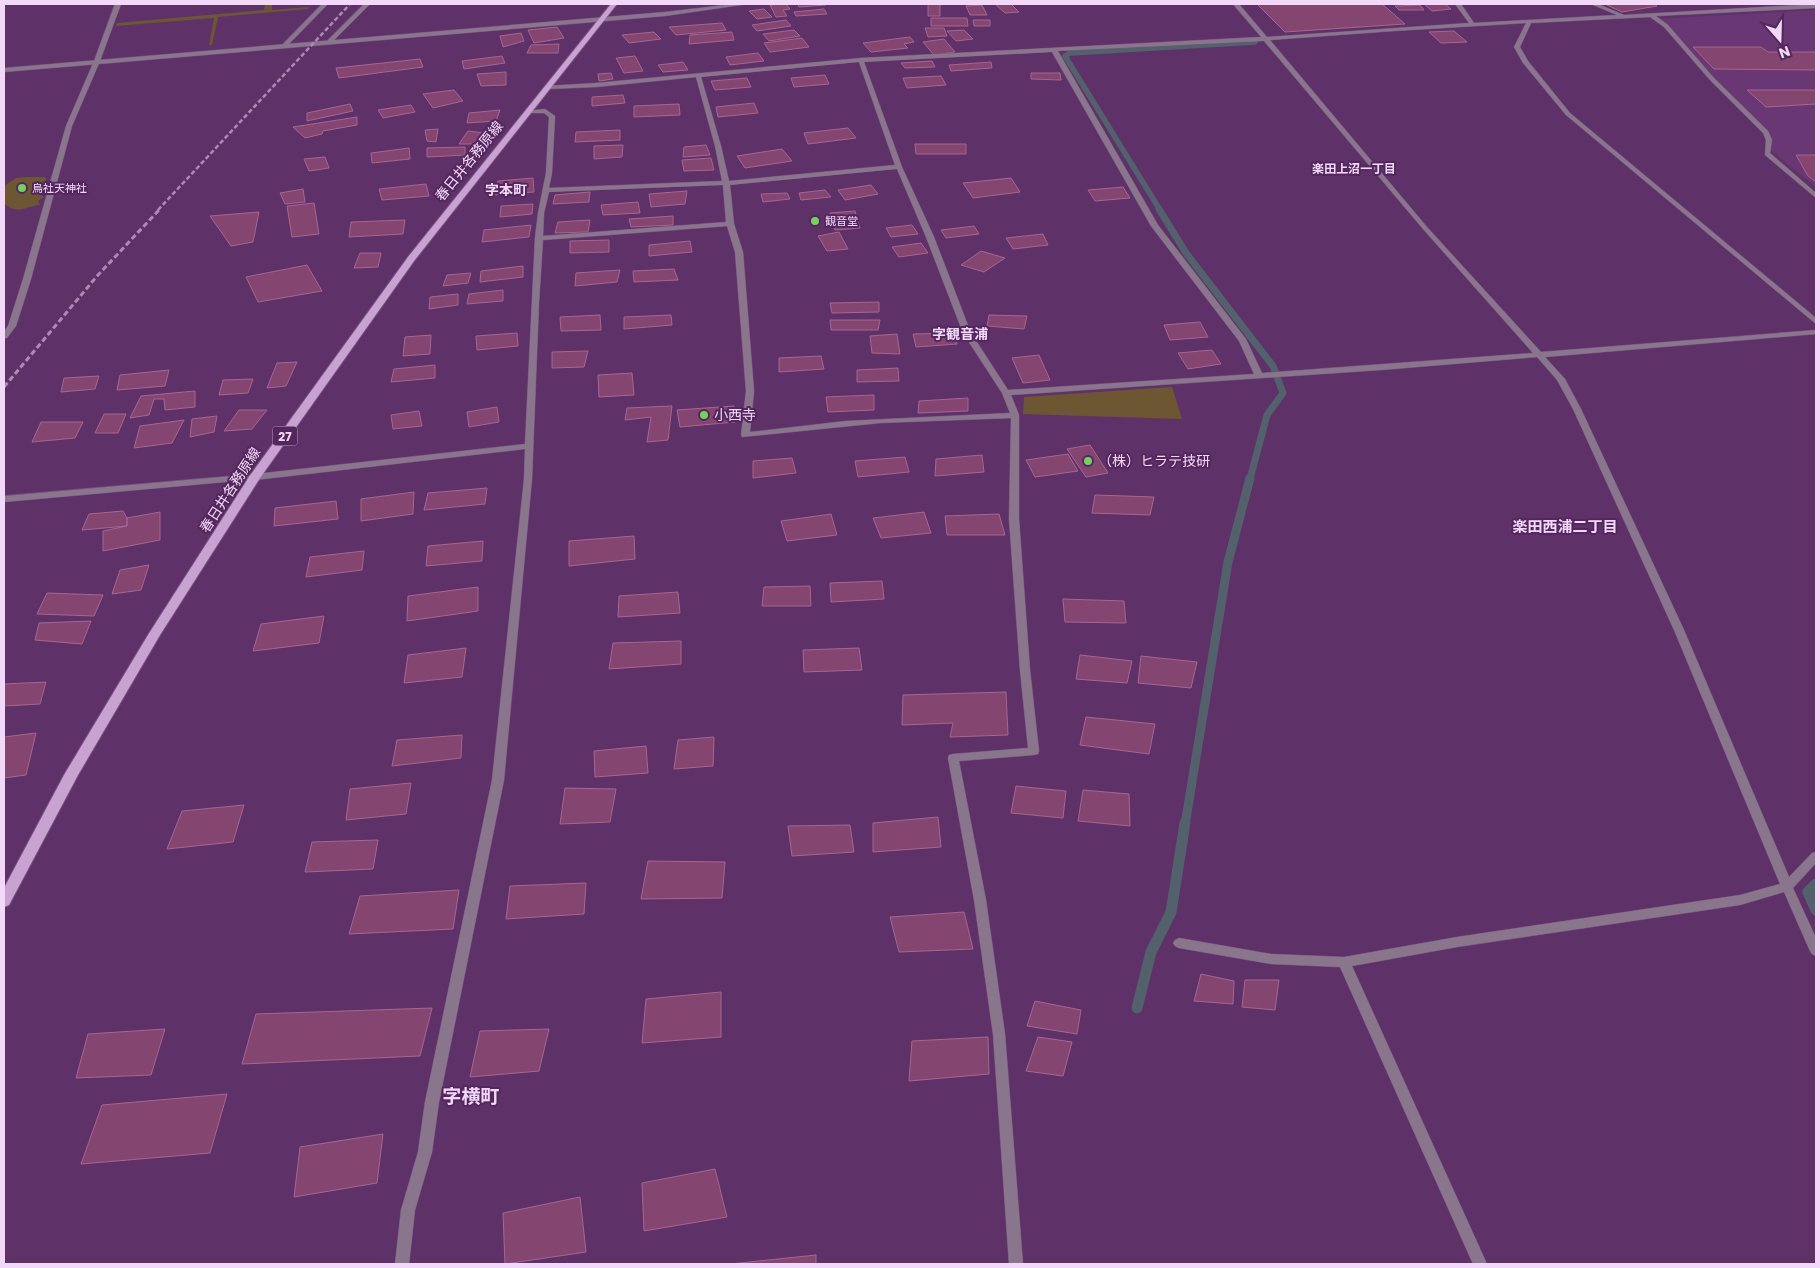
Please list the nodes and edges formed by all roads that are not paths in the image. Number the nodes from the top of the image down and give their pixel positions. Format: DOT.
graph roads {
  1 [pos="118,4"];
  2 [pos="325,4"];
  3 [pos="367,4"];
  4 [pos="614,4"];
  5 [pos="745,4"];
  6 [pos="1236,4"];
  7 [pos="1458,4"];
  8 [pos="1594,4"];
  9 [pos="1816,6"];
  10 [pos="1651,16"];
  11 [pos="1626,17"];
  12 [pos="604,18"];
  13 [pos="1529,22"];
  14 [pos="1473,25"];
  15 [pos="1265,39"];
  16 [pos="330,41"];
  17 [pos="285,45"];
  18 [pos="1054,50"];
  19 [pos="861,60"];
  20 [pos="97,61"];
  21 [pos="4,70"];
  22 [pos="698,75"];
  23 [pos="548,87"];
  24 [pos="528,112"];
  25 [pos="899,167"];
  26 [pos="726,183"];
  27 [pos="547,190"];
  28 [pos="1816,196"];
  29 [pos="730,224"];
  30 [pos="539,238"];
  31 [pos="1816,322"];
  32 [pos="1816,332"];
  33 [pos="4,336"];
  34 [pos="1538,355"];
  35 [pos="1259,375"];
  36 [pos="1006,393"];
  37 [pos="1015,415"];
  38 [pos="529,446"];
  39 [pos="255,477"];
  40 [pos="4,499"];
  41 [pos="1816,856"];
  42 [pos="1787,887"];
  43 [pos="4,901"];
  44 [pos="1178,943"];
  45 [pos="1816,951"];
  46 [pos="1344,962"];
  47 [pos="402,1264"];
  48 [pos="1016,1264"];
  49 [pos="1480,1264"];
  1 -- 20 [label="street"];
  2 -- 17 [label="street"];
  3 -- 16 [label="street"];
  4 -- 12 [label="main road, 春日井各務原線 / 27"];
  5 -- 12 [label="street"];
  6 -- 15 [label="street"];
  7 -- 14 [label="street"];
  8 -- 11 [label="street"];
  9 -- 10 [label="street"];
  10 -- 11 [label="street"];
  10 -- 28 [label="street"];
  11 -- 13 [label="street"];
  12 -- 16 [label="street"];
  12 -- 23 [label="main road, 春日井各務原線 / 27"];
  13 -- 14 [label="street"];
  13 -- 31 [label="street"];
  14 -- 15 [label="street"];
  15 -- 18 [label="street"];
  15 -- 34 [label="street"];
  16 -- 17 [label="street"];
  17 -- 20 [label="street"];
  18 -- 19 [label="street"];
  18 -- 35 [label="street"];
  19 -- 22 [label="street"];
  19 -- 25 [label="street"];
  20 -- 21 [label="street"];
  20 -- 33 [label="street"];
  22 -- 23 [label="street"];
  22 -- 26 [label="street"];
  23 -- 24 [label="main road, 春日井各務原線 / 27"];
  24 -- 27 [label="street"];
  24 -- 39 [label="main road, 春日井各務原線 / 27"];
  25 -- 26 [label="street"];
  25 -- 36 [label="street"];
  26 -- 27 [label="street"];
  26 -- 29 [label="street"];
  27 -- 30 [label="street"];
  29 -- 30 [label="street"];
  29 -- 37 [label="street"];
  30 -- 38 [label="street"];
  32 -- 34 [label="street"];
  34 -- 35 [label="street"];
  34 -- 42 [label="street"];
  35 -- 36 [label="street"];
  36 -- 37 [label="street"];
  37 -- 48 [label="street"];
  38 -- 39 [label="street"];
  38 -- 47 [label="street"];
  39 -- 40 [label="street"];
  39 -- 43 [label="main road, 春日井各務原線 / 27"];
  41 -- 42 [label="street"];
  42 -- 45 [label="street"];
  42 -- 46 [label="street"];
  44 -- 46 [label="street"];
  46 -- 49 [label="street"];
}
